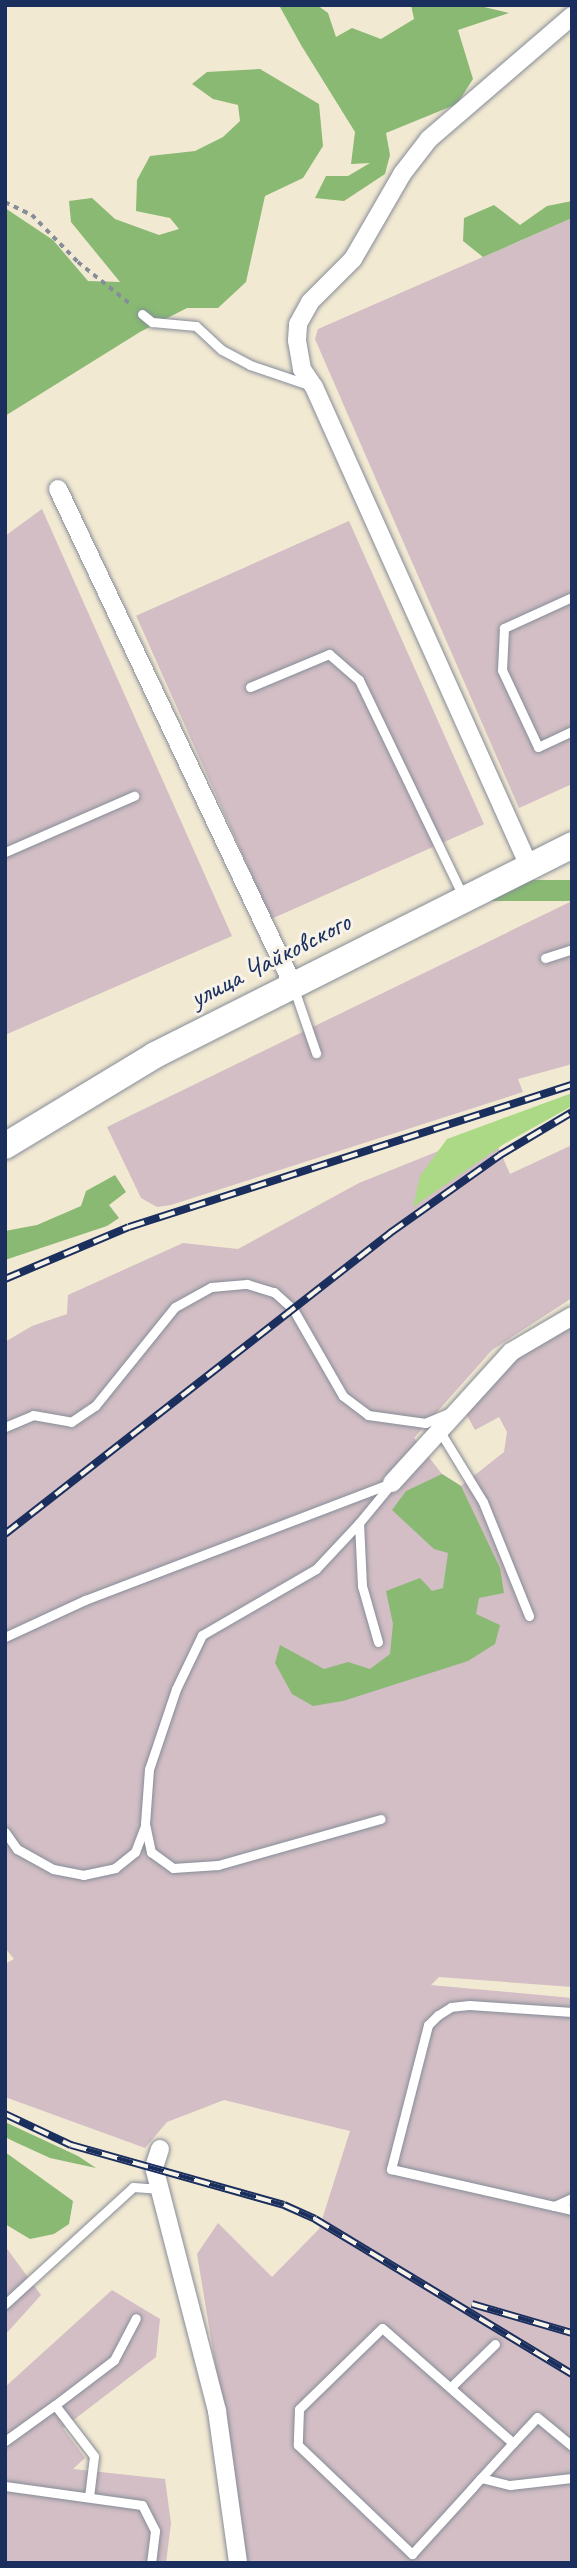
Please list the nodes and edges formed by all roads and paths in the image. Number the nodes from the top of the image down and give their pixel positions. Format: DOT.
graph roads {
  1 [pos="572,16"];
  2 [pos="5,202"];
  3 [pos="142,314"];
  4 [pos="314,387"];
  5 [pos="58,489"];
  6 [pos="572,597"];
  7 [pos="250,687"];
  8 [pos="572,731"];
  9 [pos="134,796"];
  10 [pos="572,845"];
  11 [pos="5,852"];
  12 [pos="529,866"];
  13 [pos="464,899"];
  14 [pos="572,949"];
  15 [pos="545,958"];
  16 [pos="292,983"];
  17 [pos="316,1053"];
  18 [pos="5,1146"];
  19 [pos="572,1316"];
  20 [pos="459,1409"];
  21 [pos="5,1427"];
  22 [pos="439,1430"];
  23 [pos="392,1483"];
  24 [pos="359,1523"];
  25 [pos="529,1616"];
  26 [pos="5,1637"];
  27 [pos="378,1642"];
  28 [pos="381,1819"];
  29 [pos="145,1824"];
  30 [pos="5,1832"];
  31 [pos="572,2012"];
  32 [pos="160,2150"];
  33 [pos="163,2189"];
  34 [pos="572,2198"];
  35 [pos="554,2206"];
  36 [pos="572,2210"];
  37 [pos="5,2304"];
  38 [pos="136,2318"];
  39 [pos="495,2344"];
  40 [pos="452,2386"];
  41 [pos="55,2405"];
  42 [pos="5,2441"];
  43 [pos="513,2443"];
  44 [pos="572,2446"];
  45 [pos="481,2478"];
  46 [pos="572,2478"];
  47 [pos="5,2486"];
  48 [pos="89,2497"];
  49 [pos="151,2563"];
  50 [pos="238,2563"];
  1 -- 4 [label="street"];
  2 -- 3 [label="path"];
  3 -- 4 [label="lane"];
  4 -- 12 [label="street"];
  5 -- 16 [label="street"];
  6 -- 8 [label="lane"];
  7 -- 13 [label="lane"];
  9 -- 11 [label="lane"];
  10 -- 12 [label="main road, улица Чайковского"];
  12 -- 13 [label="main road, улица Чайковского"];
  13 -- 16 [label="main road, улица Чайковского"];
  14 -- 15 [label="lane"];
  16 -- 17 [label="lane"];
  16 -- 18 [label="main road, улица Чайковского"];
  19 -- 20 [label="street"];
  20 -- 21 [label="lane"];
  20 -- 22 [label="street"];
  22 -- 23 [label="street"];
  22 -- 25 [label="lane"];
  23 -- 24 [label="lane"];
  23 -- 26 [label="lane"];
  24 -- 27 [label="lane"];
  24 -- 29 [label="lane"];
  28 -- 29 [label="lane"];
  29 -- 30 [label="lane"];
  31 -- 35 [label="lane"];
  32 -- 33 [label="street"];
  33 -- 37 [label="lane"];
  33 -- 50 [label="street"];
  34 -- 35 [label="lane"];
  35 -- 36 [label="lane"];
  38 -- 41 [label="lane"];
  39 -- 40 [label="lane"];
  40 -- 43 [label="lane"];
  40 -- 45 [label="lane"];
  41 -- 42 [label="lane"];
  41 -- 48 [label="lane"];
  43 -- 44 [label="lane"];
  43 -- 45 [label="lane"];
  45 -- 46 [label="lane"];
  47 -- 48 [label="lane"];
  48 -- 49 [label="lane"];
}
